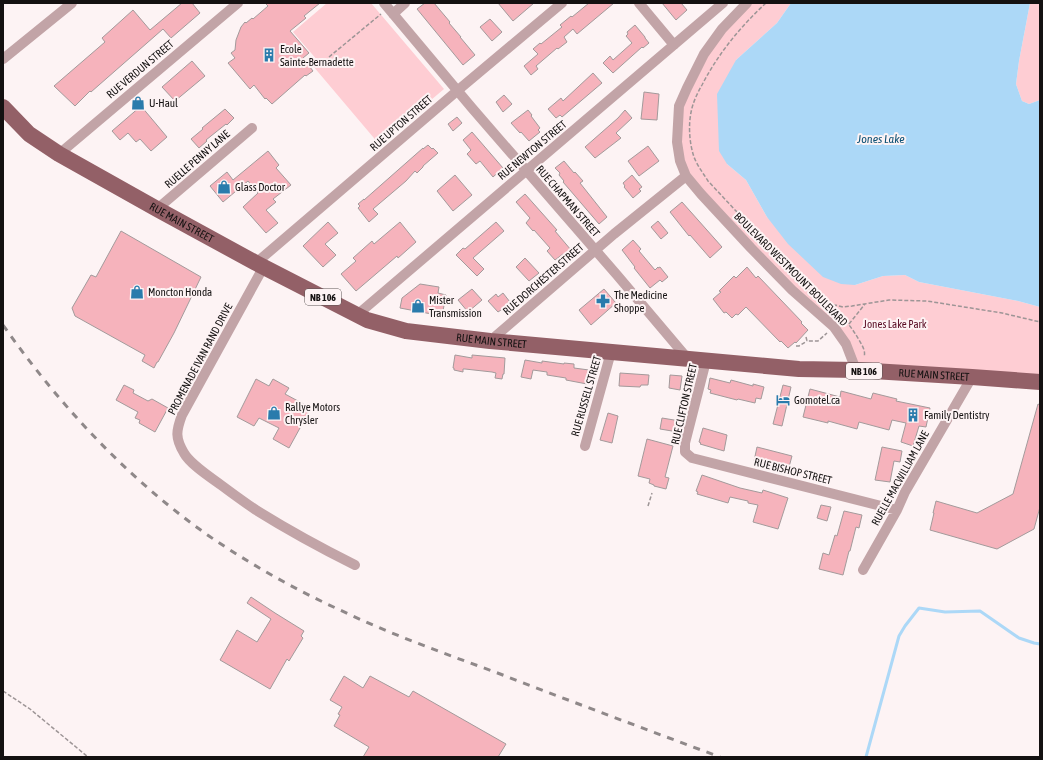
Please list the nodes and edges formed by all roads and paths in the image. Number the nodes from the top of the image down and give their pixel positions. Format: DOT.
graph roads {
  1 [pos="72,3"];
  2 [pos="238,3"];
  3 [pos="405,3"];
  4 [pos="562,3"];
  5 [pos="639,3"];
  6 [pos="723,3"];
  7 [pos="747,3"];
  8 [pos="766,3"];
  9 [pos="389,8"];
  10 [pos="674,45"];
  11 [pos="329,57"];
  12 [pos="3,59"];
  13 [pos="457,91"];
  14 [pos="3,107"];
  15 [pos="252,128"];
  16 [pos="59,154"];
  17 [pos="526,171"];
  18 [pos="686,176"];
  19 [pos="157,209"];
  20 [pos="595,250"];
  21 [pos="260,265"];
  22 [pos="865,304"];
  23 [pos="357,315"];
  24 [pos="1040,322"];
  25 [pos="849,324"];
  26 [pos="834,326"];
  27 [pos="806,337"];
  28 [pos="490,341"];
  29 [pos="807,342"];
  30 [pos="796,346"];
  31 [pos="611,352"];
  32 [pos="688,359"];
  33 [pos="706,361"];
  34 [pos="856,370"];
  35 [pos="972,377"];
  36 [pos="1040,382"];
  37 [pos="585,446"];
  38 [pos="685,452"];
  39 [pos="652,493"];
  40 [pos="648,506"];
  41 [pos="897,510"];
  42 [pos="355,565"];
  43 [pos="862,570"];
  44 [pos="3,691"];
  45 [pos="88,757"];
  1 -- 12 [label="street"];
  2 -- 16 [label="street, RUE VERDUN STREET"];
  3 -- 9 [label="street"];
  4 -- 13 [label="street, RUE UPTON STREET"];
  5 -- 10 [label="street"];
  6 -- 10 [label="street, RUE NEWTON STREET"];
  7 -- 18 [label="street, BOULEVARD WESTMOUNT BOULEVARD"];
  8 -- 22 [label="path"];
  9 -- 11 [label="path"];
  9 -- 13 [label="street, RUE CHAPMAN STREET"];
  10 -- 17 [label="street, RUE NEWTON STREET"];
  13 -- 17 [label="street, RUE CHAPMAN STREET"];
  13 -- 21 [label="street, RUE UPTON STREET"];
  14 -- 16 [label="main road, RUE MAIN STREET / NB 106"];
  15 -- 19 [label="street, RUELLE PENNY LANE"];
  16 -- 19 [label="main road, RUE MAIN STREET / NB 106"];
  17 -- 20 [label="street, RUE CHAPMAN STREET"];
  17 -- 23 [label="street, RUE NEWTON STREET"];
  18 -- 20 [label="street, RUE DORCHESTER STREET"];
  18 -- 26 [label="street, BOULEVARD WESTMOUNT BOULEVARD"];
  19 -- 21 [label="main road, RUE MAIN STREET / NB 106"];
  20 -- 28 [label="street, RUE DORCHESTER STREET"];
  20 -- 32 [label="street, RUE CHAPMAN STREET"];
  21 -- 23 [label="main road, RUE MAIN STREET / NB 106"];
  21 -- 42 [label="street, PROMENADE IVAN RAND DRIVE"];
  22 -- 24 [label="path"];
  22 -- 25 [label="path"];
  23 -- 28 [label="main road, RUE MAIN STREET / NB 106"];
  26 -- 29 [label="path"];
  26 -- 34 [label="street, BOULEVARD WESTMOUNT BOULEVARD"];
  27 -- 29 [label="path"];
  28 -- 31 [label="main road, RUE MAIN STREET / NB 106"];
  29 -- 30 [label="path"];
  31 -- 32 [label="main road, RUE MAIN STREET / NB 106"];
  31 -- 37 [label="street, RUE RUSSELL STREET"];
  32 -- 33 [label="main road, RUE MAIN STREET / NB 106"];
  33 -- 34 [label="main road, RUE MAIN STREET / NB 106"];
  33 -- 38 [label="street, RUE CLIFTON STREET"];
  34 -- 35 [label="main road, RUE MAIN STREET / NB 106"];
  35 -- 36 [label="main road, RUE MAIN STREET / NB 106"];
  35 -- 41 [label="street, RUELLE MACWILLIAM LANE"];
  38 -- 41 [label="street, RUE BISHOP STREET"];
  39 -- 40 [label="path"];
  41 -- 43 [label="street, RUELLE MACWILLIAM LANE"];
  44 -- 45 [label="path"];
}
